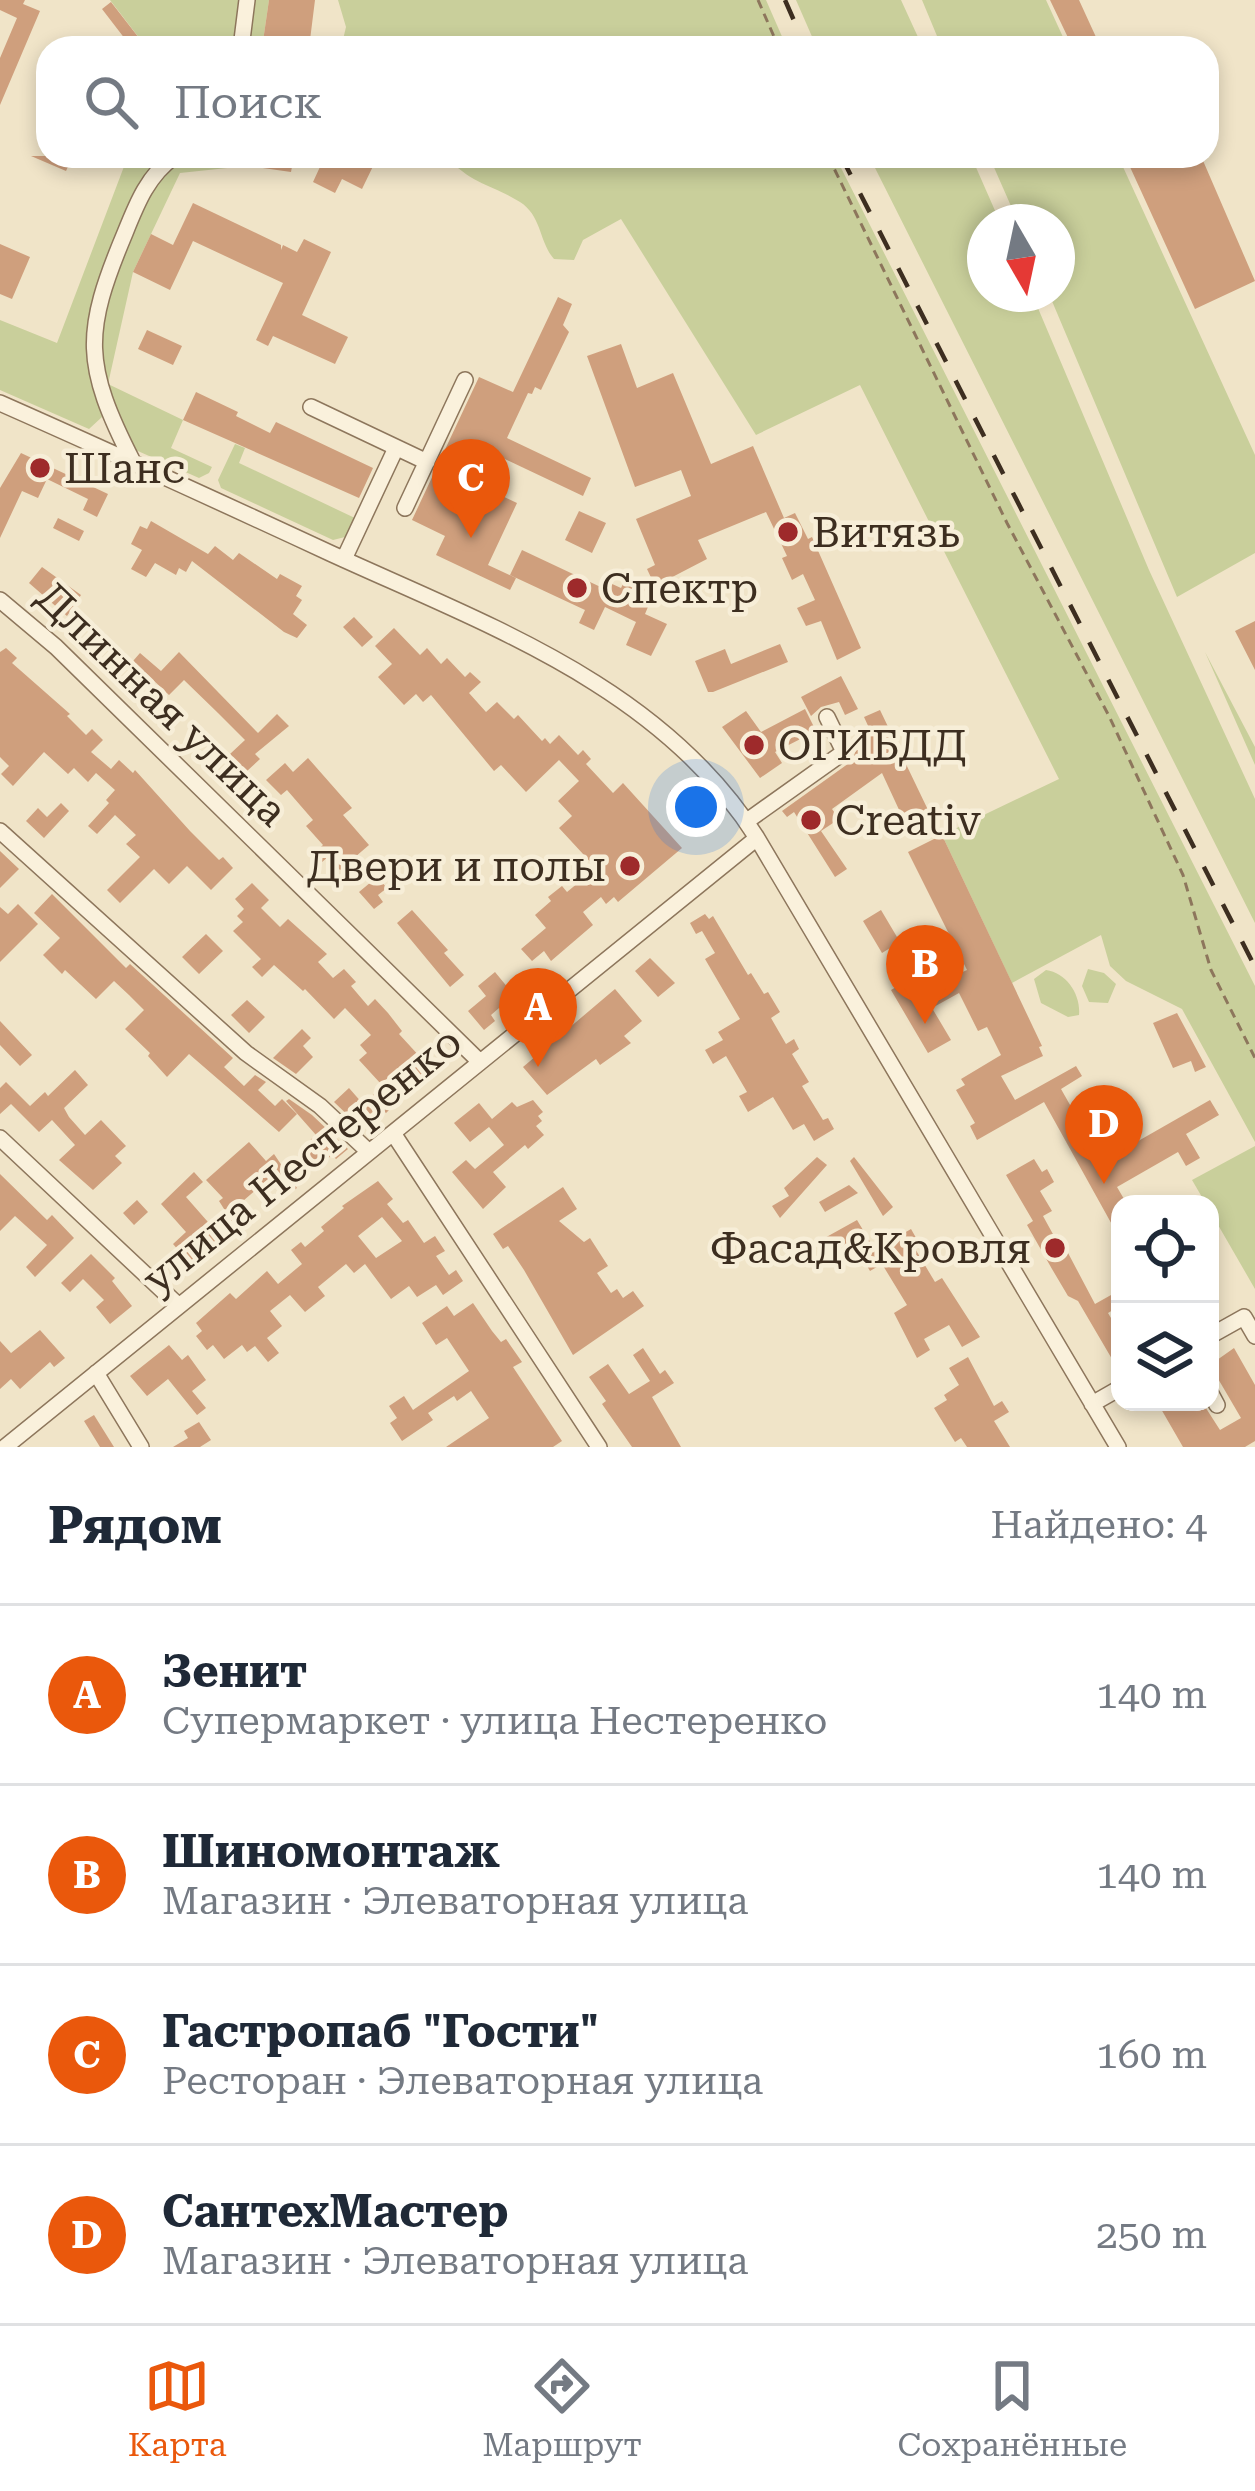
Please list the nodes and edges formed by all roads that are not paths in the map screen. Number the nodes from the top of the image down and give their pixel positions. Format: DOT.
graph roads {
  1 [pos="247,0"];
  2 [pos="242,36"];
  3 [pos="161,168"];
  4 [pos="465,380"];
  5 [pos="0,403"];
  6 [pos="311,407"];
  7 [pos="396,448"];
  8 [pos="133,462"];
  9 [pos="427,462"];
  10 [pos="405,508"];
  11 [pos="344,559"];
  12 [pos="0,600"];
  13 [pos="827,717"];
  14 [pos="746,821"];
  15 [pos="0,831"];
  16 [pos="757,838"];
  17 [pos="480,1062"];
  18 [pos="393,1133"];
  19 [pos="0,1138"];
  20 [pos="369,1152"];
  21 [pos="179,1306"];
  22 [pos="1219,1331"];
  23 [pos="1255,1336"];
  24 [pos="96,1373"];
  25 [pos="1111,1393"];
  26 [pos="1092,1404"];
  27 [pos="5,1447"];
  28 [pos="140,1447"];
  29 [pos="599,1447"];
  30 [pos="1118,1447"];
  1 -- 2 [label="street"];
  3 -- 8 [label="street"];
  4 -- 9 [label="street"];
  5 -- 8 [label="street"];
  6 -- 7 [label="street"];
  7 -- 9 [label="street"];
  7 -- 11 [label="street"];
  8 -- 11 [label="street"];
  9 -- 10 [label="street"];
  11 -- 14 [label="street"];
  12 -- 17 [label="street, Длинная улица"];
  13 -- 14 [label="street"];
  14 -- 16 [label="street"];
  15 -- 20 [label="street"];
  16 -- 17 [label="street, улица Нестеренко"];
  16 -- 26 [label="street"];
  17 -- 18 [label="street, улица Нестеренко"];
  18 -- 20 [label="street, улица Нестеренко"];
  18 -- 29 [label="street"];
  19 -- 21 [label="street"];
  20 -- 21 [label="street, улица Нестеренко"];
  21 -- 24 [label="street, улица Нестеренко"];
  22 -- 23 [label="street"];
  24 -- 27 [label="street, улица Нестеренко"];
  24 -- 28 [label="street"];
  25 -- 26 [label="street"];
  26 -- 30 [label="street"];
}
